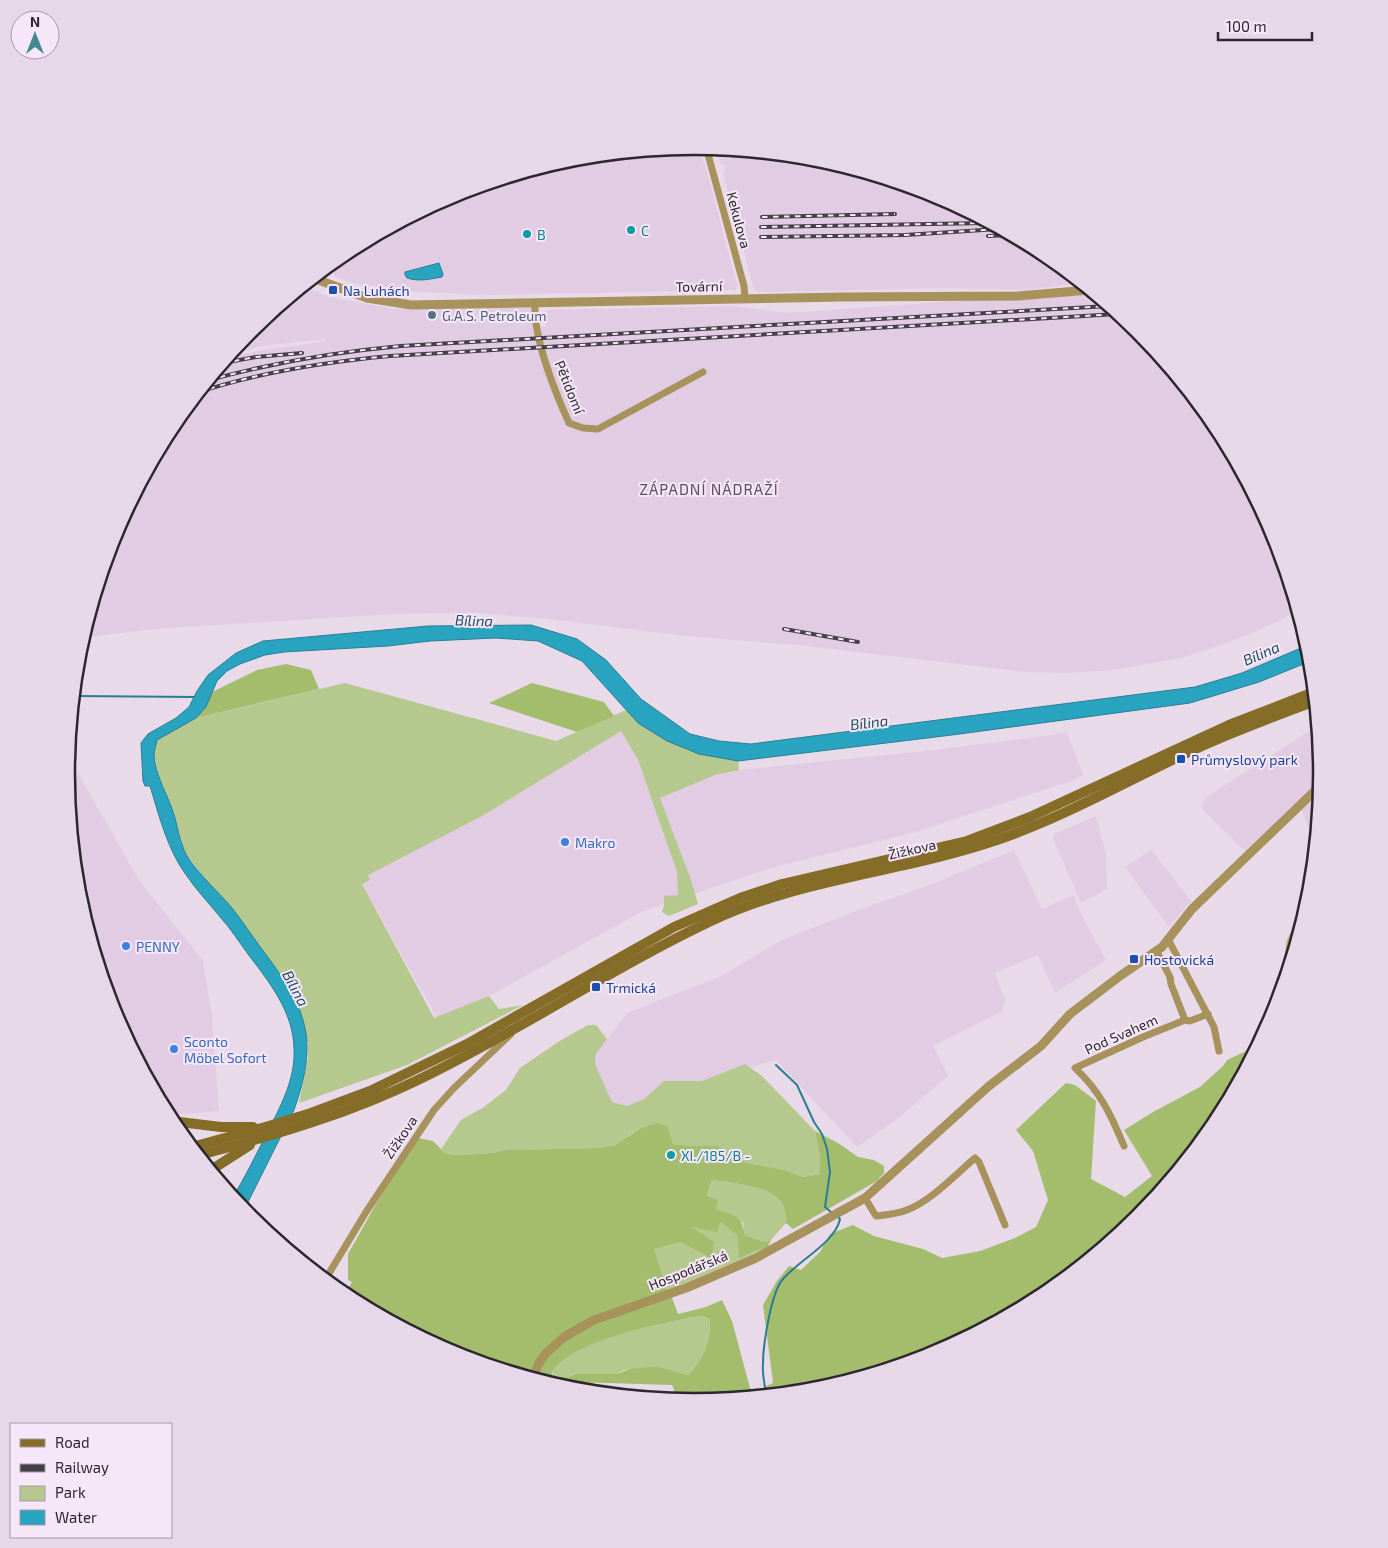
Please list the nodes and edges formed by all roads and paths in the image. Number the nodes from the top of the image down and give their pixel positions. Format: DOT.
graph roads {
  1 [pos="707,155"];
  2 [pos="320,281"];
  3 [pos="1080,291"];
  4 [pos="745,299"];
  5 [pos="535,303"];
  6 [pos="703,372"];
  7 [pos="1308,694"];
  8 [pos="1309,703"];
  9 [pos="1313,793"];
  10 [pos="1168,939"];
  11 [pos="1156,950"];
  12 [pos="1208,1014"];
  13 [pos="1185,1020"];
  14 [pos="518,1027"];
  15 [pos="1219,1051"];
  16 [pos="183,1123"];
  17 [pos="268,1126"];
  18 [pos="261,1139"];
  19 [pos="199,1145"];
  20 [pos="1124,1146"];
  21 [pos="205,1153"];
  22 [pos="216,1166"];
  23 [pos="865,1198"];
  24 [pos="1005,1225"];
  25 [pos="329,1274"];
  26 [pos="536,1373"];
  1 -- 4 [label="street, Kekulova"];
  2 -- 5 [label="street, Tovární"];
  3 -- 4 [label="street, Tovární"];
  4 -- 5 [label="street, Tovární"];
  5 -- 6 [label="street, Pětidomí"];
  7 -- 17 [label="main road, Žižkova"];
  8 -- 14 [label="main road, Žižkova"];
  9 -- 10 [label="street"];
  10 -- 11 [label="street"];
  10 -- 12 [label="street"];
  11 -- 13 [label="street"];
  11 -- 23 [label="street"];
  12 -- 13 [label="street, Pod Svahem"];
  12 -- 15 [label="street"];
  13 -- 20 [label="street, Pod Svahem"];
  14 -- 18 [label="main road, Žižkova"];
  14 -- 25 [label="street, Žižkova"];
  16 -- 17 [label="main road"];
  17 -- 19 [label="main road"];
  18 -- 21 [label="main road"];
  18 -- 22 [label="main road"];
  23 -- 24 [label="street"];
  23 -- 26 [label="street, Hospodářská"];
}
